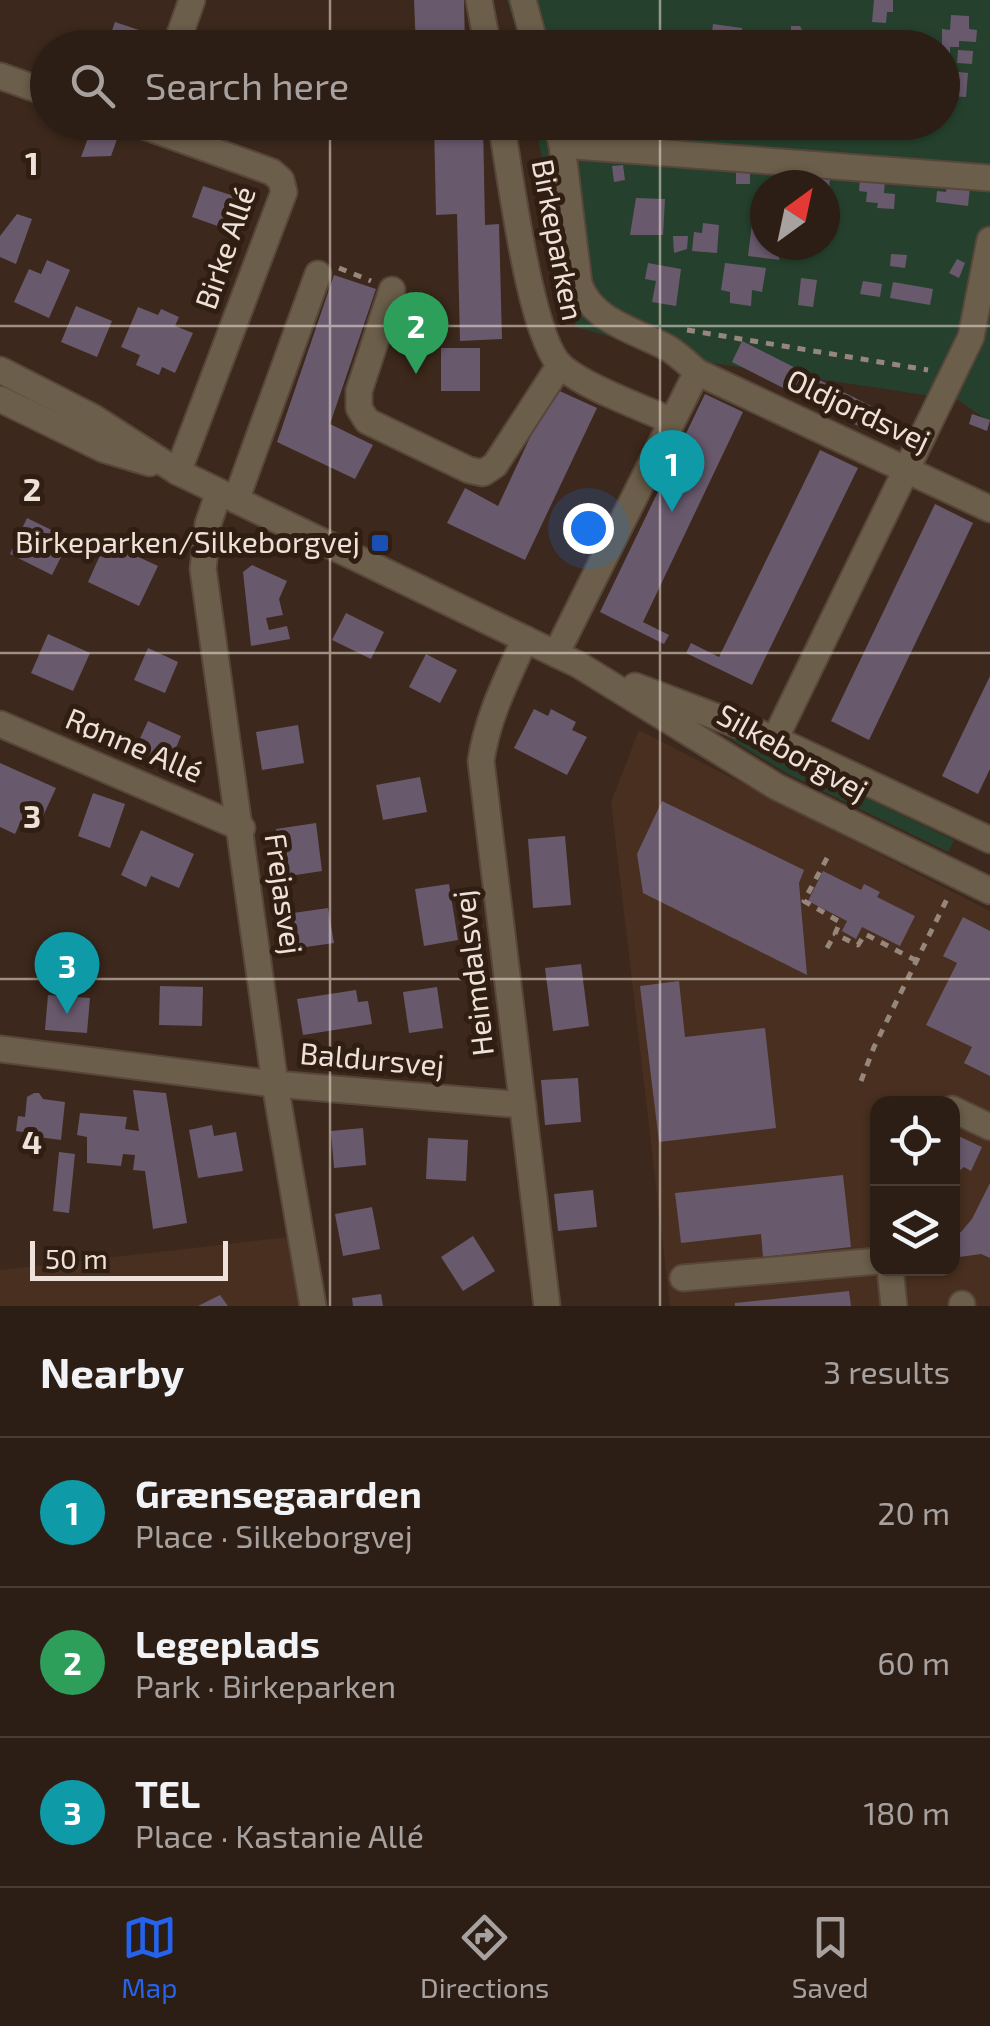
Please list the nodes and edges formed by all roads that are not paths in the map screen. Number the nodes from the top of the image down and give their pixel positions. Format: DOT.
graph roads {
  1 [pos="192,0"];
  2 [pos="479,0"];
  3 [pos="523,0"];
  4 [pos="182,30"];
  5 [pos="485,30"];
  6 [pos="531,30"];
  7 [pos="0,76"];
  8 [pos="30,87"];
  9 [pos="186,140"];
  10 [pos="505,140"];
  11 [pos="560,140"];
  12 [pos="618,140"];
  13 [pos="990,178"];
  14 [pos="990,240"];
  15 [pos="318,274"];
  16 [pos="392,290"];
  17 [pos="560,365"];
  18 [pos="0,370"];
  19 [pos="697,372"];
  20 [pos="0,399"];
  21 [pos="672,422"];
  22 [pos="907,469"];
  23 [pos="178,472"];
  24 [pos="228,496"];
  25 [pos="990,510"];
  26 [pos="525,639"];
  27 [pos="568,660"];
  28 [pos="0,724"];
  29 [pos="775,739"];
  30 [pos="242,828"];
  31 [pos="990,840"];
  32 [pos="987,881"];
  33 [pos="0,1049"];
  34 [pos="275,1084"];
  35 [pos="523,1106"];
  36 [pos="960,1113"];
  37 [pos="990,1127"];
  38 [pos="870,1262"];
  39 [pos="891,1276"];
  40 [pos="683,1278"];
  41 [pos="313,1306"];
  42 [pos="547,1306"];
  43 [pos="894,1306"];
  1 -- 4 [label="street"];
  2 -- 5 [label="street"];
  3 -- 6 [label="street"];
  7 -- 8 [label="street"];
  9 -- 23 [label="street, Birke Allé"];
  10 -- 17 [label="street, Birkeparken"];
  11 -- 19 [label="street, Oldjordsvej"];
  12 -- 13 [label="street"];
  14 -- 22 [label="street, Silkeborgvej"];
  15 -- 24 [label="street"];
  16 -- 17 [label="street, Birkeparken"];
  17 -- 21 [label="street, Birkeparken"];
  18 -- 23 [label="street, Silkeborgvej"];
  19 -- 21 [label="street"];
  19 -- 22 [label="street, Oldjordsvej"];
  20 -- 23 [label="street, Silkeborgvej"];
  21 -- 27 [label="street"];
  22 -- 25 [label="street, Oldjordsvej"];
  22 -- 29 [label="street, Silkeborgvej"];
  23 -- 24 [label="street, Silkeborgvej"];
  24 -- 26 [label="street, Silkeborgvej"];
  24 -- 30 [label="street, Frejasvej"];
  26 -- 27 [label="street, Silkeborgvej"];
  26 -- 35 [label="street, Heimdalsvej"];
  27 -- 29 [label="street, Silkeborgvej"];
  27 -- 32 [label="street, Silkeborgvej"];
  28 -- 30 [label="street, Rønne Allé"];
  29 -- 31 [label="street, Silkeborgvej"];
  30 -- 34 [label="street, Frejasvej"];
  33 -- 34 [label="street, Baldursvej"];
  34 -- 35 [label="street, Baldursvej"];
  34 -- 41 [label="street, Frejasvej"];
  35 -- 42 [label="street, Heimdalsvej"];
  36 -- 37 [label="street"];
  38 -- 40 [label="street"];
  39 -- 43 [label="street"];
}
